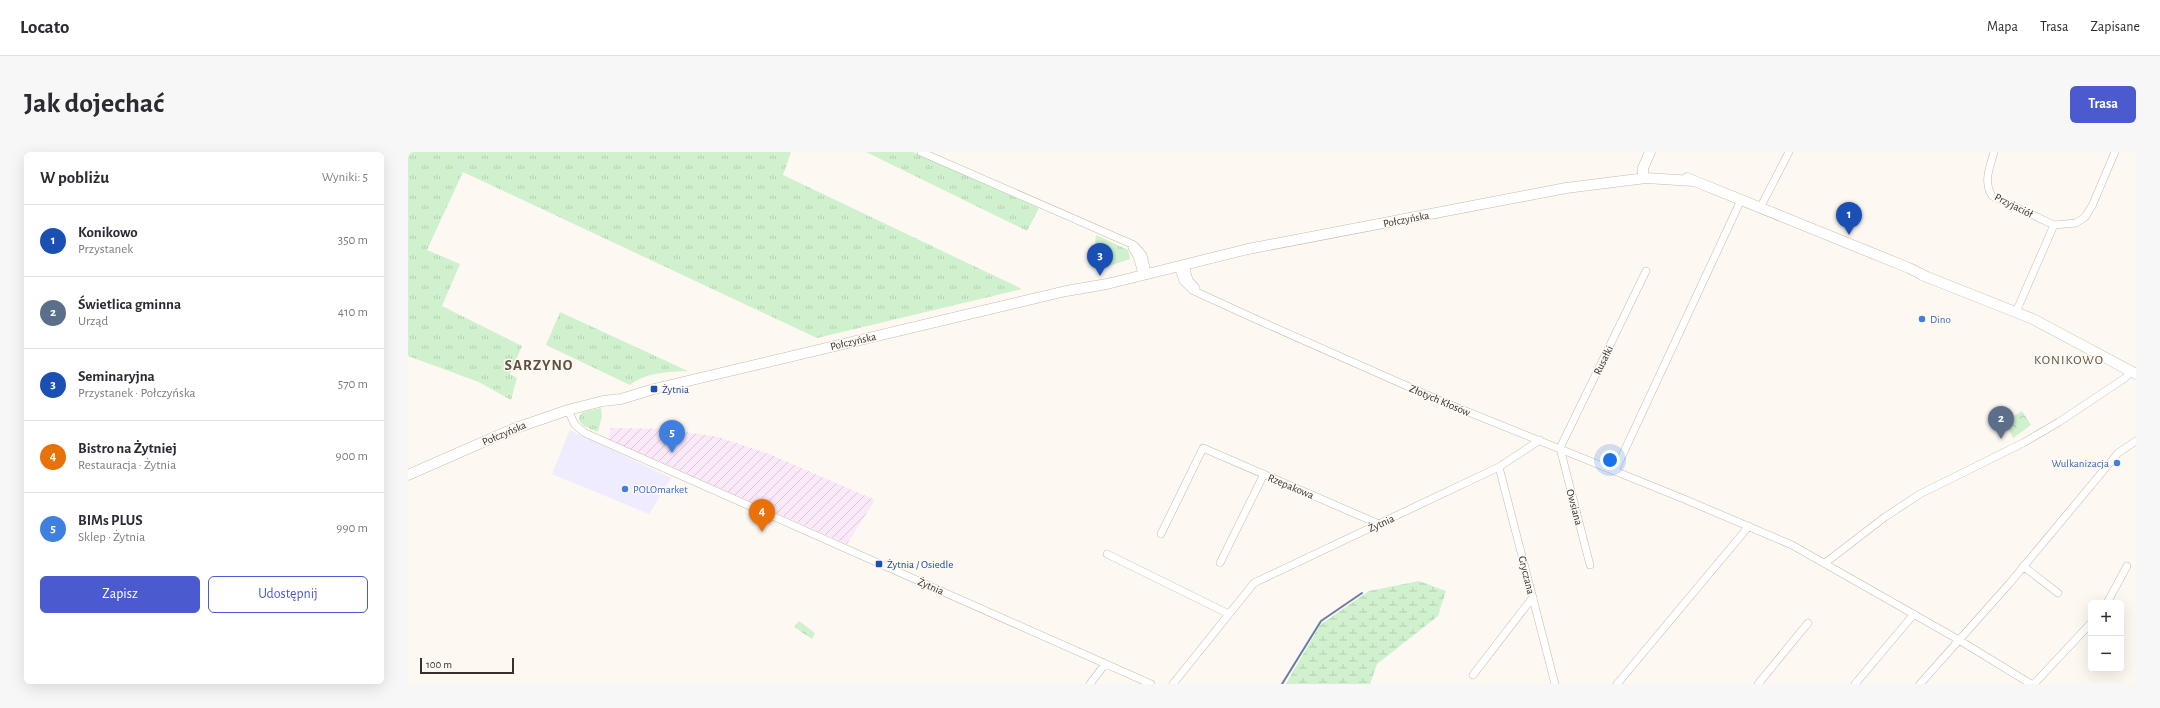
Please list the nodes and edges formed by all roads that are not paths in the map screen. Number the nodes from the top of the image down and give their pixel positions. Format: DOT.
graph roads {
  1 [pos="921,152"];
  2 [pos="1650,152"];
  3 [pos="1657,152"];
  4 [pos="1789,152"];
  5 [pos="1994,152"];
  6 [pos="2115,152"];
  7 [pos="1646,175"];
  8 [pos="1741,200"];
  9 [pos="1760,208"];
  10 [pos="2054,225"];
  11 [pos="1181,264"];
  12 [pos="1144,271"];
  13 [pos="1646,271"];
  14 [pos="2016,312"];
  15 [pos="2134,373"];
  16 [pos="568,410"];
  17 [pos="1540,440"];
  18 [pos="2136,441"];
  19 [pos="1560,448"];
  20 [pos="1499,467"];
  21 [pos="1615,471"];
  22 [pos="1264,474"];
  23 [pos="408,475"];
  24 [pos="1379,524"];
  25 [pos="1749,526"];
  26 [pos="1161,534"];
  27 [pos="1107,554"];
  28 [pos="1825,562"];
  29 [pos="1220,563"];
  30 [pos="1590,565"];
  31 [pos="2023,566"];
  32 [pos="2126,566"];
  33 [pos="2058,593"];
  34 [pos="1533,597"];
  35 [pos="2109,600"];
  36 [pos="1229,614"];
  37 [pos="1914,614"];
  38 [pos="1808,623"];
  39 [pos="2088,626"];
  40 [pos="1960,640"];
  41 [pos="1105,664"];
  42 [pos="1473,675"];
  43 [pos="1090,684"];
  44 [pos="1151,684"];
  45 [pos="1173,684"];
  46 [pos="1555,684"];
  47 [pos="1617,684"];
  48 [pos="1758,684"];
  49 [pos="1855,684"];
  50 [pos="1920,684"];
  51 [pos="2031,684"];
  52 [pos="2034,684"];
  1 -- 12 [label="street"];
  2 -- 7 [label="main road"];
  3 -- 7 [label="main road"];
  4 -- 9 [label="street"];
  5 -- 10 [label="street, Przyjaciół"];
  6 -- 10 [label="street"];
  7 -- 8 [label="main road, Połczyńska"];
  7 -- 11 [label="main road, Połczyńska"];
  8 -- 9 [label="main road, Połczyńska"];
  8 -- 21 [label="street"];
  9 -- 14 [label="main road, Połczyńska"];
  10 -- 14 [label="street"];
  11 -- 12 [label="main road, Połczyńska"];
  11 -- 17 [label="street, Złotych Kłosów"];
  12 -- 16 [label="main road, Połczyńska"];
  13 -- 19 [label="street, Rusałki"];
  14 -- 15 [label="main road, Połczyńska"];
  15 -- 28 [label="street"];
  16 -- 23 [label="main road, Połczyńska"];
  16 -- 41 [label="street, Żytnia"];
  17 -- 19 [label="street, Złotych Kłosów"];
  17 -- 20 [label="street, Żytnia"];
  18 -- 31 [label="street"];
  19 -- 21 [label="street, Złotych Kłosów"];
  19 -- 30 [label="street, Owsiana"];
  20 -- 24 [label="street, Żytnia"];
  20 -- 34 [label="street, Gryczana"];
  21 -- 25 [label="street, Złotych Kłosów"];
  22 -- 24 [label="street, Rzepakowa"];
  22 -- 26 [label="street, Rzepakowa"];
  22 -- 29 [label="street"];
  24 -- 36 [label="street, Żytnia"];
  25 -- 28 [label="street, Złotych Kłosów"];
  25 -- 47 [label="street"];
  27 -- 36 [label="street"];
  28 -- 37 [label="street, Złotych Kłosów"];
  31 -- 33 [label="street"];
  31 -- 40 [label="street"];
  32 -- 35 [label="street"];
  34 -- 42 [label="street"];
  34 -- 46 [label="street, Gryczana"];
  36 -- 45 [label="street, Żytnia"];
  37 -- 40 [label="street, Złotych Kłosów"];
  37 -- 49 [label="street"];
  38 -- 48 [label="street"];
  39 -- 52 [label="street"];
  40 -- 50 [label="street"];
  40 -- 51 [label="street, Złotych Kłosów"];
  41 -- 43 [label="street"];
  41 -- 44 [label="street, Żytnia"];
}
